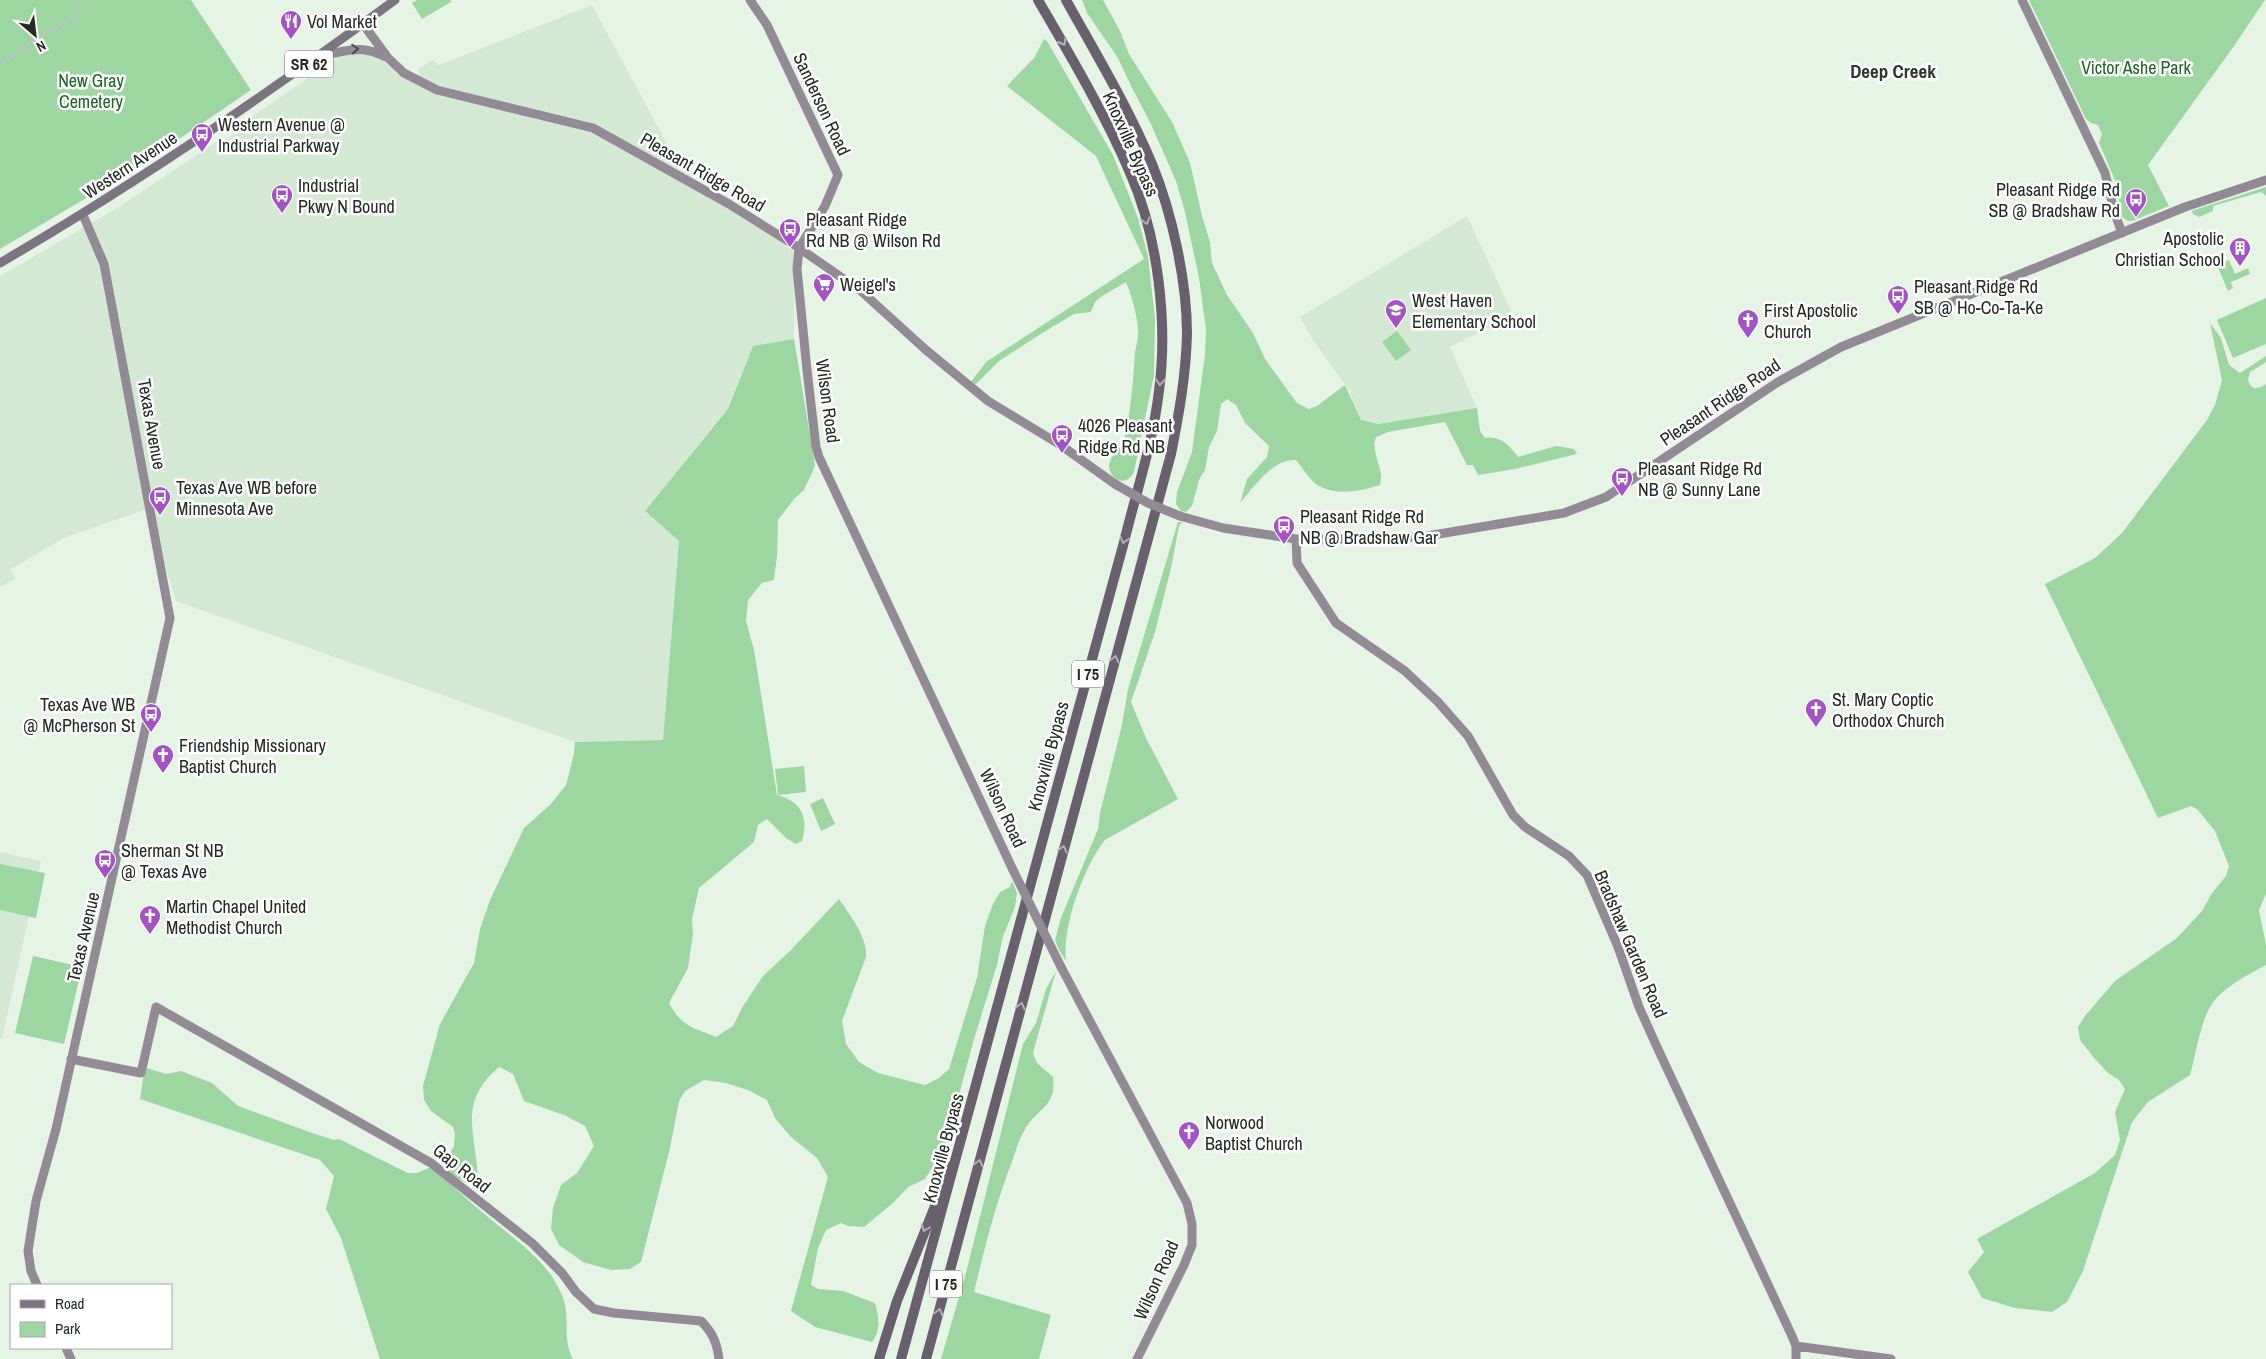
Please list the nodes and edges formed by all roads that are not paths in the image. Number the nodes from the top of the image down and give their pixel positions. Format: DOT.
graph roads {
  1 [pos="395,0"];
  2 [pos="750,0"];
  3 [pos="1038,0"];
  4 [pos="1066,0"];
  5 [pos="2022,0"];
  6 [pos="362,24"];
  7 [pos="321,55"];
  8 [pos="388,58"];
  9 [pos="2266,180"];
  10 [pos="83,215"];
  11 [pos="2122,233"];
  12 [pos="799,248"];
  13 [pos="0,263"];
  14 [pos="1296,539"];
  15 [pos="71,1059"];
  16 [pos="959,1152"];
  17 [pos="38,1284"];
  18 [pos="1796,1346"];
  19 [pos="719,1359"];
  20 [pos="880,1359"];
  21 [pos="901,1359"];
  22 [pos="926,1359"];
  23 [pos="1137,1359"];
  24 [pos="1796,1359"];
  25 [pos="1891,1359"];
  1 -- 6 [label="main road, Western Avenue / SR 62"];
  2 -- 12 [label="street, Sanderson Road"];
  3 -- 16 [label="highway, Knoxville Bypass / I 75, one-way"];
  22 -- 4 [label="highway, Knoxville Bypass / I 75, one-way"];
  5 -- 11 [label="street"];
  6 -- 7 [label="main road, Western Avenue / SR 62"];
  6 -- 8 [label="street, Pleasant Ridge Road"];
  7 -- 8 [label="street, one-way"];
  7 -- 10 [label="main road, Western Avenue / SR 62"];
  8 -- 12 [label="street, Pleasant Ridge Road"];
  9 -- 11 [label="street, Pleasant Ridge Road"];
  10 -- 13 [label="main road, Western Avenue / SR 62"];
  10 -- 15 [label="street, Texas Avenue"];
  11 -- 14 [label="street, Pleasant Ridge Road"];
  12 -- 14 [label="street, Pleasant Ridge Road, bridge"];
  12 -- 23 [label="street, Wilson Road, bridge"];
  14 -- 18 [label="street, Bradshaw Garden Road"];
  15 -- 17 [label="street, Texas Avenue"];
  15 -- 19 [label="street, Gap Road"];
  16 -- 20 [label="highway, one-way"];
  16 -- 21 [label="highway, Knoxville Bypass / I 75"];
  18 -- 24 [label="street, Bradshaw Garden Road"];
  18 -- 25 [label="street"];
}
